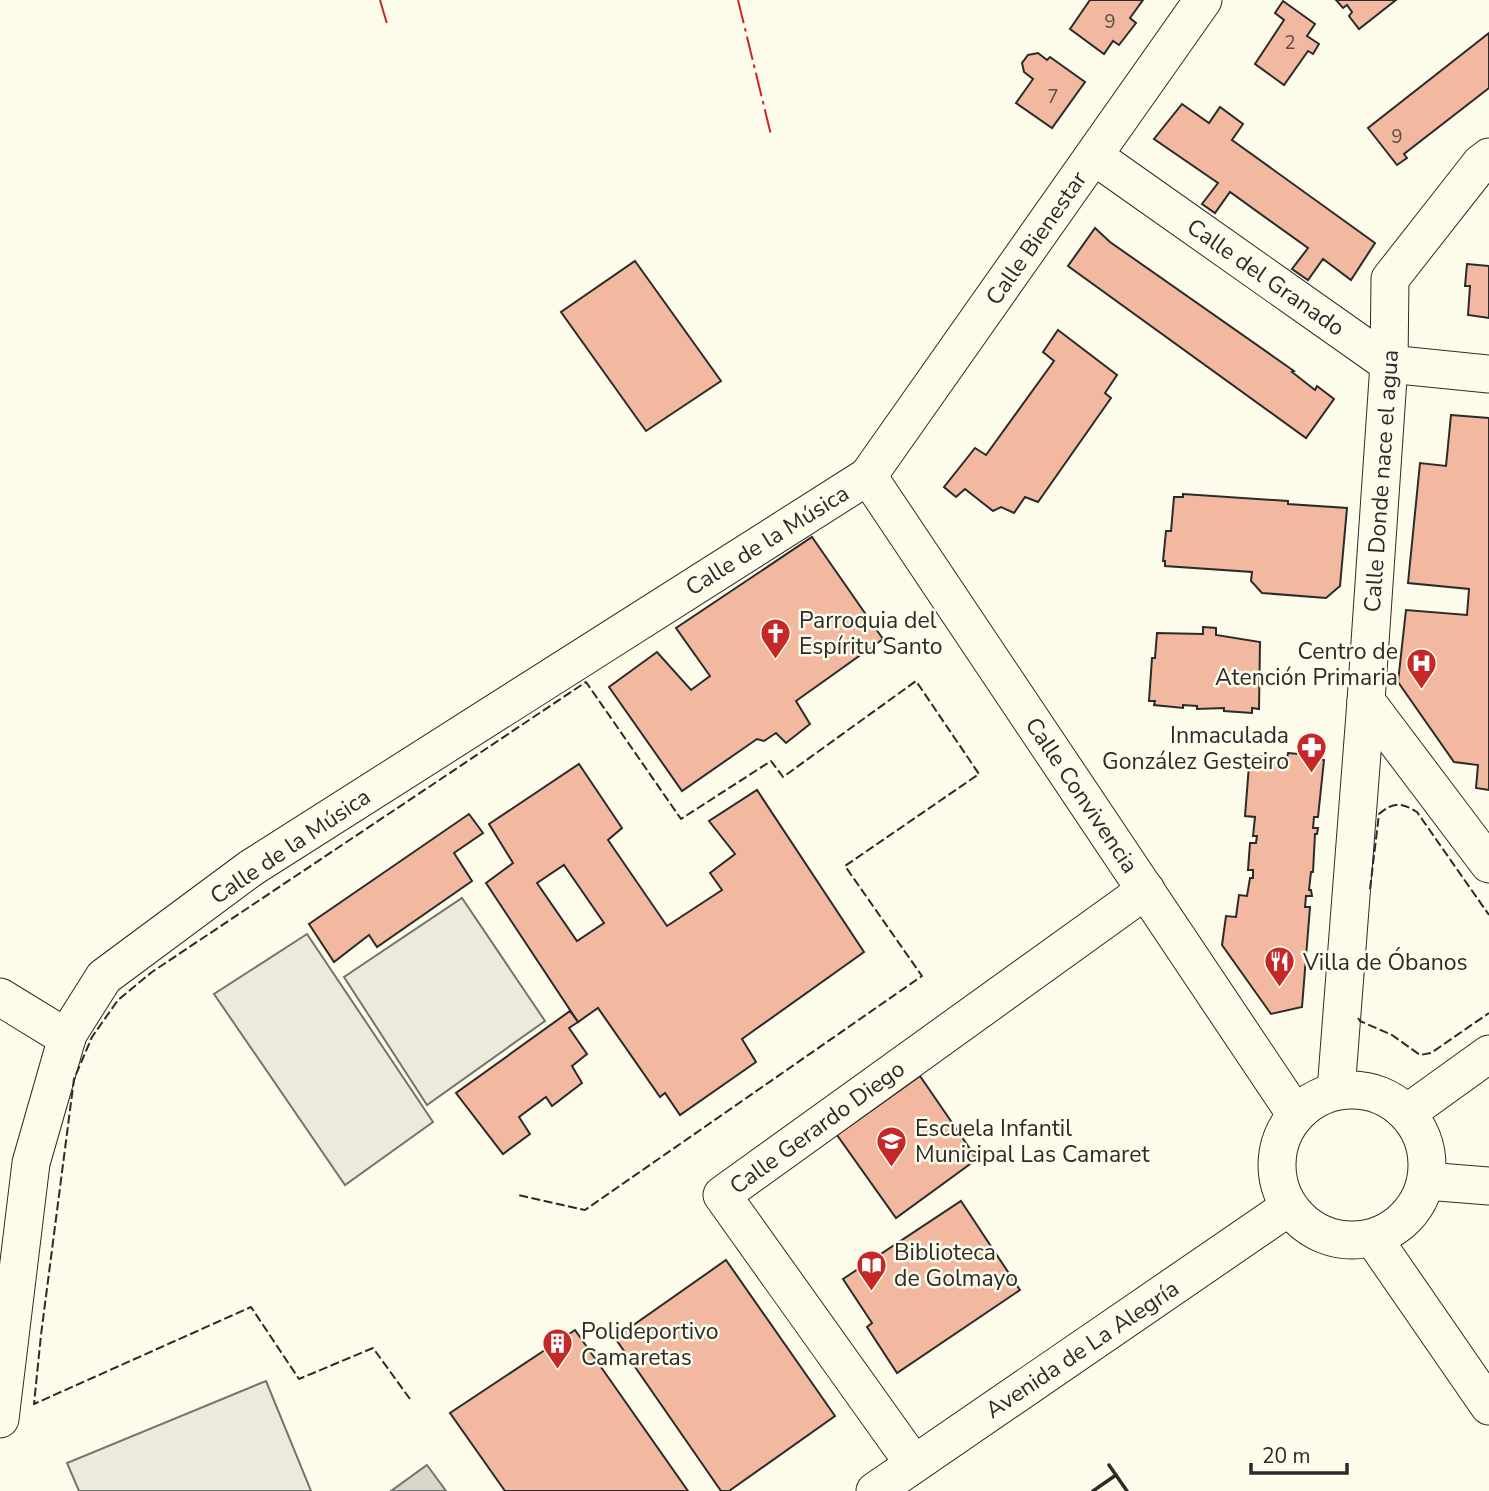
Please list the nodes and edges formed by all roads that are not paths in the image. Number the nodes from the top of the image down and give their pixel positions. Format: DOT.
graph roads {
  1 [pos="1203,0"];
  2 [pos="1094,156"];
  3 [pos="1489,157"];
  4 [pos="1389,364"];
  5 [pos="1489,374"];
  6 [pos="868,475"];
  7 [pos="1366,701"];
  8 [pos="1489,864"];
  9 [pos="1146,890"];
  10 [pos="0,997"];
  11 [pos="66,1038"];
  12 [pos="1489,1054"];
  13 [pos="1336,1091"];
  14 [pos="1407,1114"];
  15 [pos="1296,1115"];
  16 [pos="1426,1181"];
  17 [pos="1489,1186"];
  18 [pos="1289,1207"];
  19 [pos="1373,1238"];
  20 [pos="1489,1406"];
  21 [pos="0,1419"];
  22 [pos="914,1464"];
  23 [pos="875,1491"];
  1 -- 2 [label="street, Calle Bienestar"];
  2 -- 4 [label="street, Calle del Granado"];
  2 -- 6 [label="street, Calle Bienestar"];
  3 -- 4 [label="street, Calle Donde nace el agua"];
  4 -- 5 [label="street, Calle del Granado"];
  4 -- 7 [label="street, Calle Donde nace el agua"];
  6 -- 9 [label="street, Calle Convivencia"];
  6 -- 11 [label="street, Calle de la Música"];
  7 -- 8 [label="street"];
  7 -- 13 [label="street, Calle Donde nace el agua"];
  9 -- 15 [label="street, Calle Convivencia"];
  9 -- 22 [label="street, Calle Gerardo Diego"];
  10 -- 11 [label="street"];
  11 -- 21 [label="street, Calle de la Música"];
  12 -- 14 [label="street"];
  13 -- 14 [label="street"];
  13 -- 15 [label="street"];
  14 -- 16 [label="street"];
  15 -- 18 [label="street"];
  16 -- 17 [label="street"];
  16 -- 19 [label="street"];
  18 -- 19 [label="street"];
  18 -- 22 [label="street, Avenida de La Alegría"];
  19 -- 20 [label="street"];
  22 -- 23 [label="street, Avenida de La Alegría"];
}
